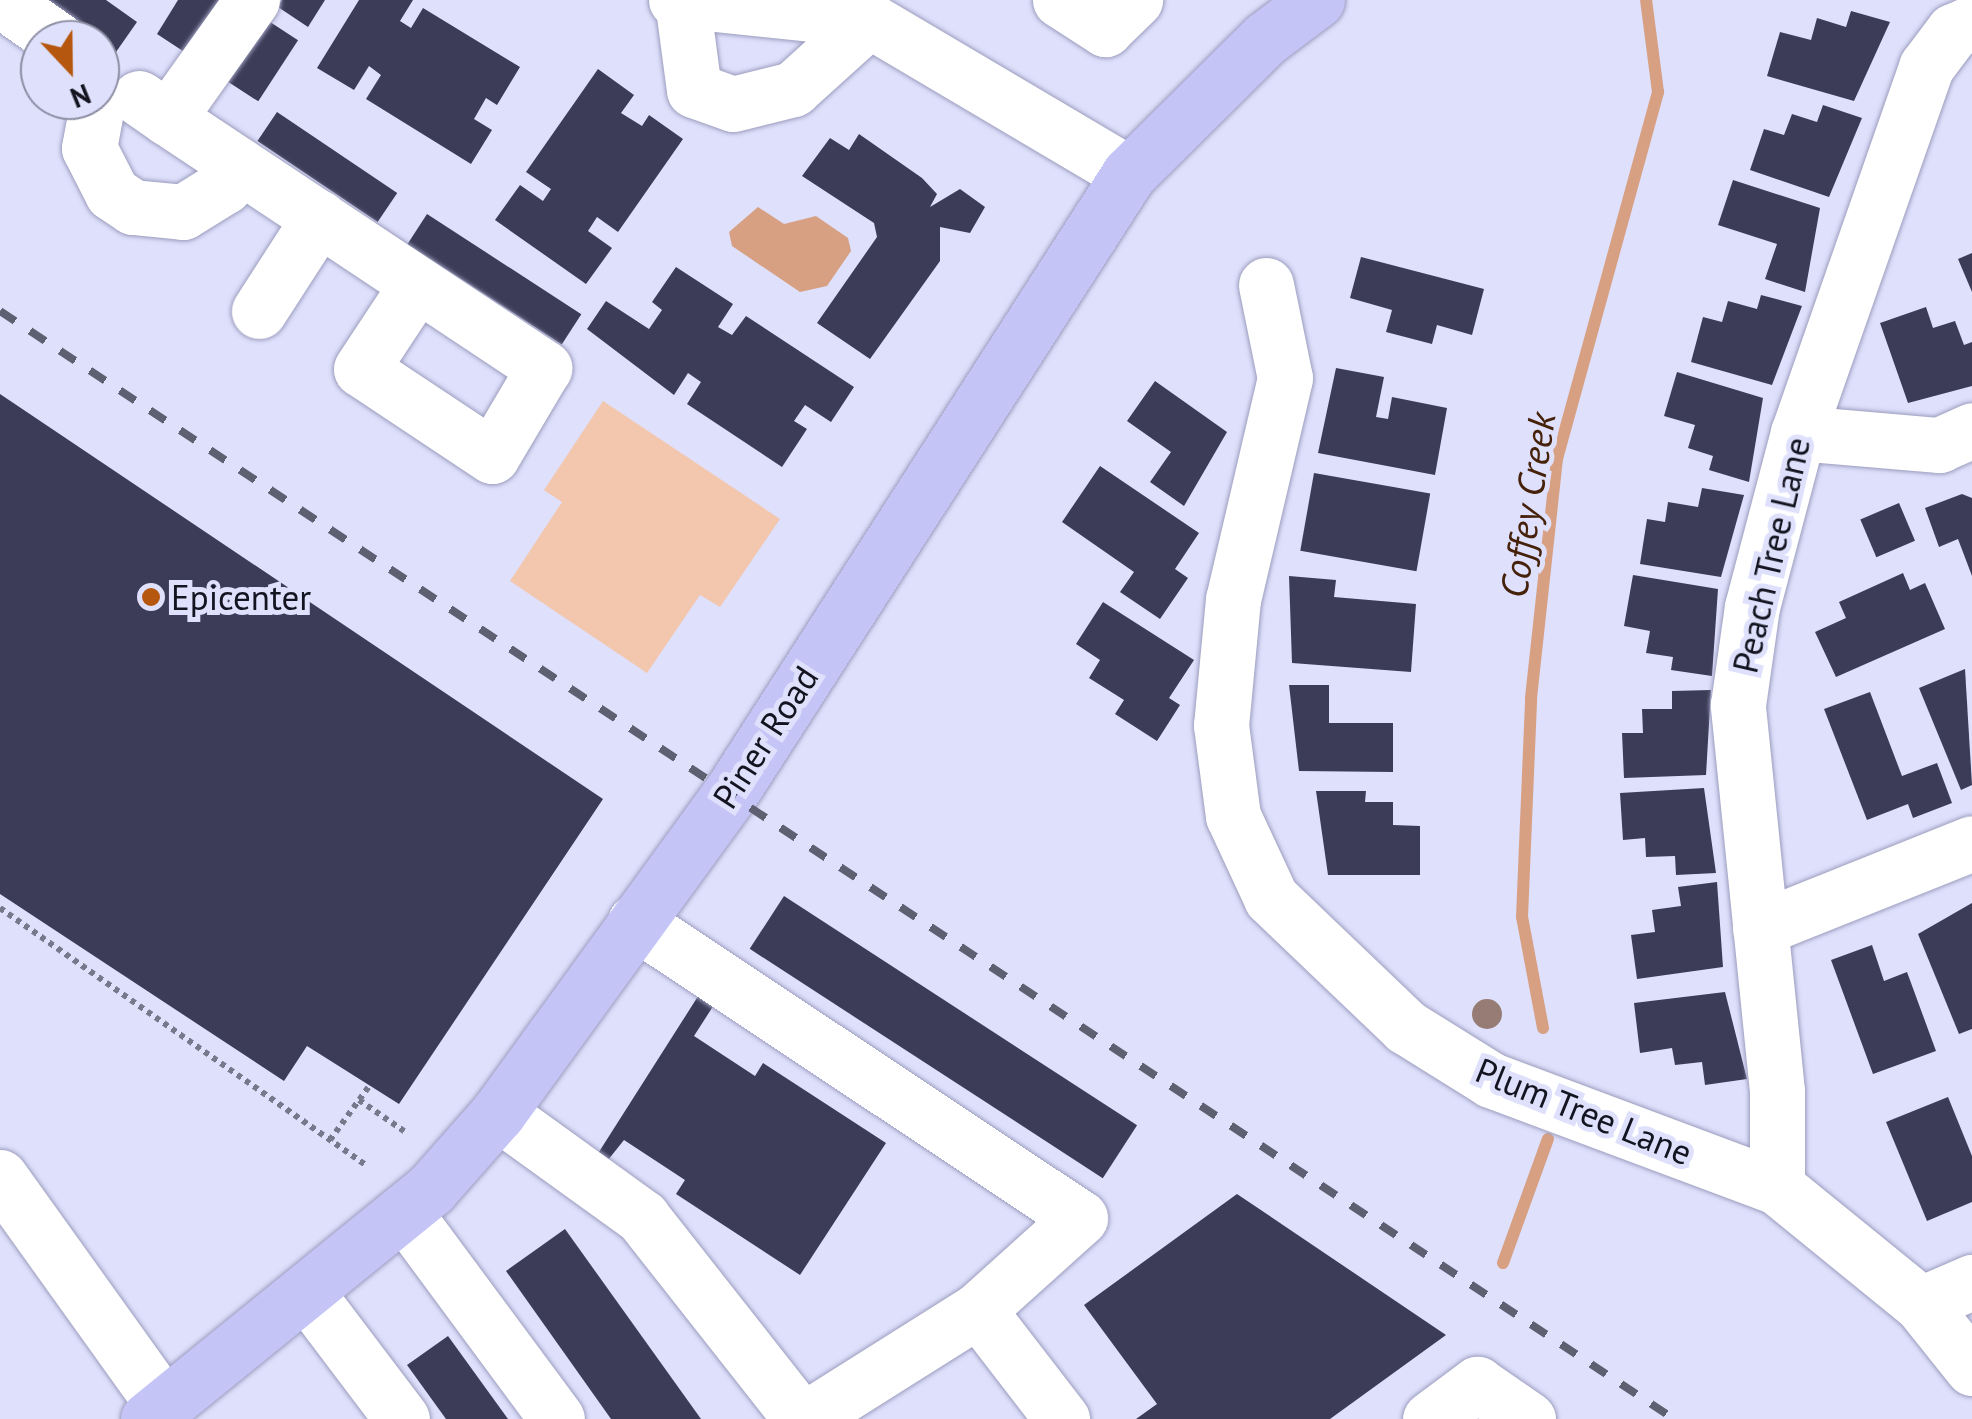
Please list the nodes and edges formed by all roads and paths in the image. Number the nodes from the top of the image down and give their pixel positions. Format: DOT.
graph roads {
  1 [pos="1,0"];
  2 [pos="252,0"];
  3 [pos="679,0"];
  4 [pos="1060,0"];
  5 [pos="1136,0"];
  6 [pos="1317,0"];
  7 [pos="788,4"];
  8 [pos="30,20"];
  9 [pos="900,20"];
  10 [pos="1972,23"];
  11 [pos="120,95"];
  12 [pos="168,118"];
  13 [pos="95,120"];
  14 [pos="238,165"];
  15 [pos="1129,174"];
  16 [pos="319,218"];
  17 [pos="417,284"];
  18 [pos="1266,285"];
  19 [pos="259,310"];
  20 [pos="1972,430"];
  21 [pos="1798,433"];
  22 [pos="1972,843"];
  23 [pos="0,908"];
  24 [pos="635,922"];
  25 [pos="1760,928"];
  26 [pos="370,1085"];
  27 [pos="358,1100"];
  28 [pos="498,1114"];
  29 [pos="404,1131"];
  30 [pos="330,1140"];
  31 [pos="366,1166"];
  32 [pos="0,1177"];
  33 [pos="1778,1188"];
  34 [pos="404,1212"];
  35 [pos="1972,1282"];
  36 [pos="306,1292"];
  37 [pos="1921,1304"];
  38 [pos="978,1310"];
  39 [pos="1972,1368"];
  40 [pos="156,1412"];
  41 [pos="402,1419"];
  42 [pos="556,1419"];
  43 [pos="803,1419"];
  44 [pos="1062,1419"];
  45 [pos="1430,1419"];
  46 [pos="1528,1419"];
  1 -- 8 [label="street"];
  2 -- 12 [label="street"];
  3 -- 7 [label="street"];
  3 -- 9 [label="street"];
  4 -- 5 [label="street"];
  6 -- 15 [label="main road, Piner Road"];
  7 -- 9 [label="street"];
  9 -- 15 [label="street"];
  10 -- 21 [label="street, Peach Tree Lane"];
  11 -- 12 [label="street"];
  12 -- 14 [label="street"];
  13 -- 14 [label="street"];
  14 -- 16 [label="street"];
  15 -- 24 [label="main road, Piner Road"];
  16 -- 17 [label="street"];
  16 -- 19 [label="street"];
  18 -- 33 [label="street, Plum Tree Lane"];
  20 -- 21 [label="street"];
  21 -- 25 [label="street, Peach Tree Lane"];
  22 -- 25 [label="street"];
  23 -- 30 [label="path"];
  24 -- 28 [label="main road, Piner Road"];
  24 -- 38 [label="street"];
  25 -- 33 [label="street, Peach Tree Lane"];
  26 -- 27 [label="path"];
  27 -- 29 [label="path"];
  27 -- 30 [label="path"];
  28 -- 34 [label="main road, Piner Road"];
  28 -- 43 [label="street"];
  30 -- 31 [label="path"];
  32 -- 40 [label="street"];
  33 -- 37 [label="street, Plum Tree Lane"];
  34 -- 36 [label="main road, Piner Road"];
  34 -- 42 [label="street"];
  35 -- 37 [label="street"];
  36 -- 40 [label="main road, Piner Road"];
  36 -- 41 [label="street"];
  37 -- 39 [label="street, Plum Tree Lane"];
  38 -- 43 [label="street"];
  38 -- 44 [label="street"];
  45 -- 46 [label="street"];
}
